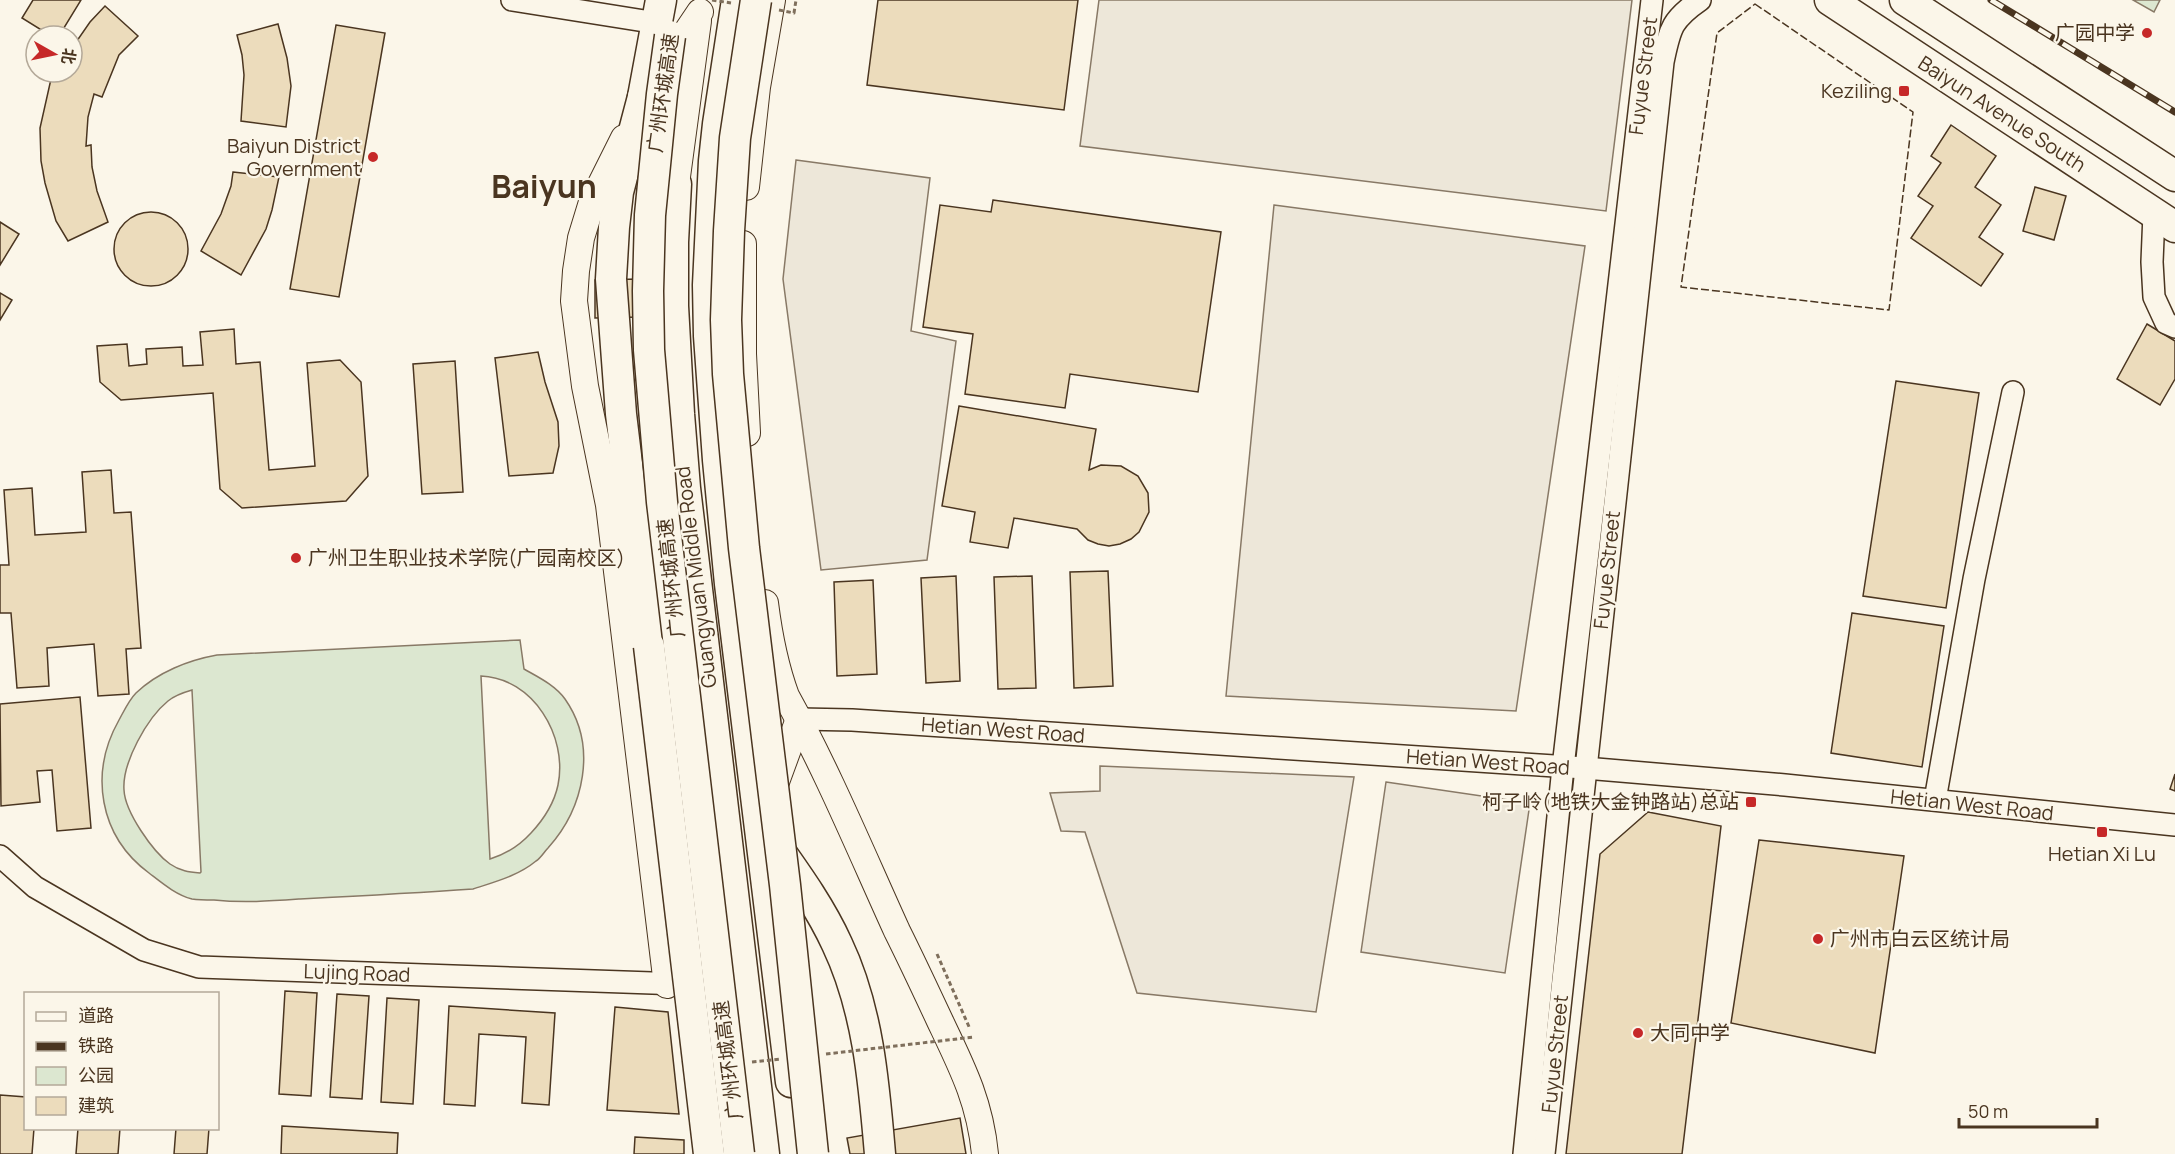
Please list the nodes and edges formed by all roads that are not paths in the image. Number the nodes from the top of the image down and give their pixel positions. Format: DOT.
graph roads {
  1 [pos="512,0"];
  2 [pos="737,0"];
  3 [pos="756,0"];
  4 [pos="772,0"];
  5 [pos="1652,0"];
  6 [pos="1700,0"];
  7 [pos="1830,0"];
  8 [pos="1905,0"];
  9 [pos="693,4"];
  10 [pos="659,12"];
  11 [pos="643,97"];
  12 [pos="718,124"];
  13 [pos="2175,176"];
  14 [pos="676,184"];
  15 [pos="745,202"];
  16 [pos="2165,221"];
  17 [pos="2175,327"];
  18 [pos="676,375"];
  19 [pos="2013,392"];
  20 [pos="756,527"];
  21 [pos="730,584"];
  22 [pos="701,623"];
  23 [pos="673,717"];
  24 [pos="799,719"];
  25 [pos="1563,767"];
  26 [pos="1585,768"];
  27 [pos="1935,800"];
  28 [pos="760,824"];
  29 [pos="2175,825"];
  30 [pos="0,856"];
  31 [pos="1557,934"];
  32 [pos="744,980"];
  33 [pos="706,983"];
  34 [pos="667,984"];
  35 [pos="709,1154"];
  36 [pos="727,1154"];
  37 [pos="739,1154"];
  38 [pos="764,1154"];
  39 [pos="800,1154"];
  40 [pos="813,1154"];
  41 [pos="880,1154"];
  42 [pos="985,1154"];
  43 [pos="1524,1154"];
  44 [pos="1544,1154"];
  1 -- 10 [label="street"];
  2 -- 12 [label="highway, Guangyuan Middle Road"];
  3 -- 40 [label="highway, bridge"];
  4 -- 15 [label="main road"];
  5 -- 25 [label="street, Fuyue Street"];
  6 -- 26 [label="street, Fuyue Street"];
  7 -- 16 [label="highway, Baiyun Avenue South"];
  8 -- 13 [label="highway"];
  9 -- 11 [label="main road"];
  9 -- 14 [label="main road, Guangyuan Middle Road"];
  9 -- 37 [label="highway, 广州环城高速, bridge"];
  10 -- 11 [label="highway"];
  11 -- 14 [label="highway"];
  11 -- 34 [label="main road"];
  11 -- 35 [label="highway, bridge"];
  12 -- 15 [label="main road"];
  12 -- 21 [label="highway, Guangyuan Middle Road"];
  14 -- 18 [label="highway, Guangyuan Middle Road"];
  15 -- 20 [label="main road"];
  16 -- 17 [label="street"];
  18 -- 22 [label="highway, Guangyuan Middle Road"];
  18 -- 23 [label="main road"];
  19 -- 27 [label="street"];
  20 -- 21 [label="main road"];
  20 -- 24 [label="main road"];
  21 -- 28 [label="highway, Guangyuan Middle Road"];
  22 -- 23 [label="main road"];
  22 -- 32 [label="highway, Guangyuan Middle Road"];
  23 -- 33 [label="main road"];
  24 -- 25 [label="street, Hetian West Road"];
  24 -- 28 [label="main road"];
  24 -- 42 [label="main road"];
  25 -- 26 [label="street, Hetian West Road"];
  25 -- 31 [label="street, Fuyue Street"];
  26 -- 27 [label="street, Hetian West Road"];
  26 -- 31 [label="street, Fuyue Street"];
  27 -- 29 [label="street, Hetian West Road"];
  28 -- 39 [label="highway, Guangyuan Middle Road"];
  28 -- 41 [label="highway"];
  30 -- 34 [label="street, Lujing Road"];
  31 -- 43 [label="street, Fuyue Street"];
  31 -- 44 [label="street, Fuyue Street"];
  32 -- 33 [label="street, Lujing Road"];
  32 -- 38 [label="highway, Guangyuan Middle Road"];
  33 -- 34 [label="street, Lujing Road"];
  33 -- 36 [label="main road"];
}
